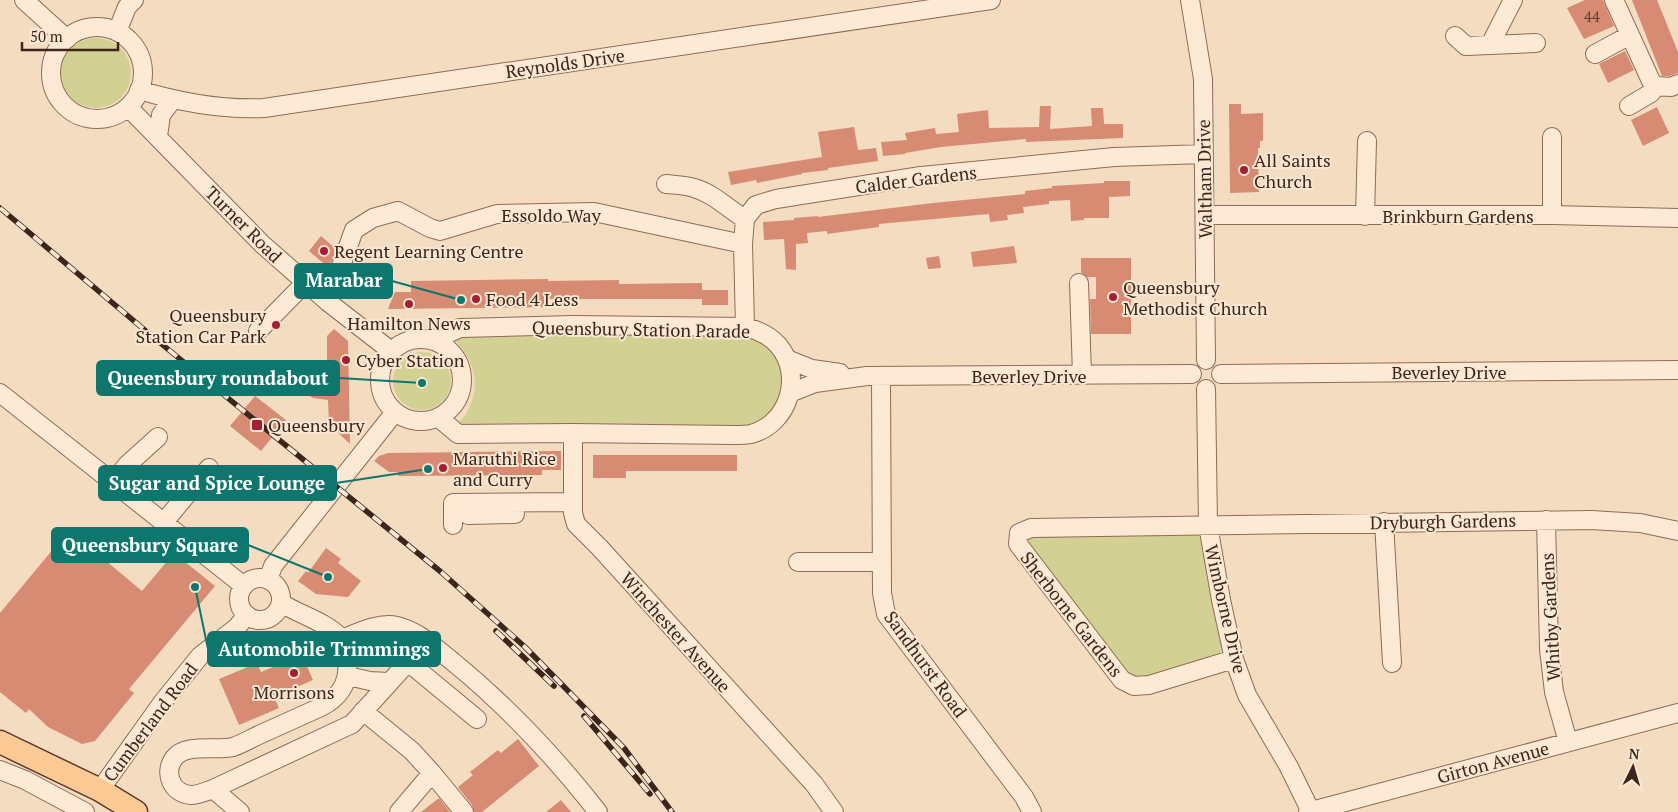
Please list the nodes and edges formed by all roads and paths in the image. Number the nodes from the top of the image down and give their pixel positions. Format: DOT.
graph roads {
  1 [pos="24,0"];
  2 [pos="134,0"];
  3 [pos="992,0"];
  4 [pos="1190,0"];
  5 [pos="1513,0"];
  6 [pos="1614,0"];
  7 [pos="117,32"];
  8 [pos="1630,35"];
  9 [pos="1455,36"];
  10 [pos="67,39"];
  11 [pos="1536,43"];
  12 [pos="1490,46"];
  13 [pos="1594,54"];
  14 [pos="1678,84"];
  15 [pos="1656,86"];
  16 [pos="139,90"];
  17 [pos="173,99"];
  18 [pos="1629,106"];
  19 [pos="128,107"];
  20 [pos="158,136"];
  21 [pos="1552,137"];
  22 [pos="1367,141"];
  23 [pos="1204,154"];
  24 [pos="666,184"];
  25 [pos="1205,215"];
  26 [pos="1365,216"];
  27 [pos="1552,216"];
  28 [pos="1678,218"];
  29 [pos="745,219"];
  30 [pos="743,244"];
  31 [pos="305,283"];
  32 [pos="1079,283"];
  33 [pos="328,302"];
  34 [pos="745,327"];
  35 [pos="258,331"];
  36 [pos="433,340"];
  37 [pos="391,351"];
  38 [pos="787,359"];
  39 [pos="1206,360"];
  40 [pos="1678,370"];
  41 [pos="1192,374"];
  42 [pos="1221,374"];
  43 [pos="874,376"];
  44 [pos="1082,376"];
  45 [pos="1206,389"];
  46 [pos="790,393"];
  47 [pos="4,399"];
  48 [pos="395,412"];
  49 [pos="439,418"];
  50 [pos="573,433"];
  51 [pos="158,437"];
  52 [pos="209,468"];
  53 [pos="113,482"];
  54 [pos="573,507"];
  55 [pos="468,516"];
  56 [pos="1546,520"];
  57 [pos="164,522"];
  58 [pos="1384,522"];
  59 [pos="1208,525"];
  60 [pos="453,526"];
  61 [pos="1678,531"];
  62 [pos="798,562"];
  63 [pos="882,562"];
  64 [pos="268,580"];
  65 [pos="244,586"];
  66 [pos="281,603"];
  67 [pos="246,615"];
  68 [pos="342,639"];
  69 [pos="1234,659"];
  70 [pos="1392,663"];
  71 [pos="348,676"];
  72 [pos="388,682"];
  73 [pos="363,710"];
  74 [pos="1678,713"];
  75 [pos="477,719"];
  76 [pos="0,742"];
  77 [pos="1568,742"];
  78 [pos="0,770"];
  79 [pos="432,773"];
  80 [pos="213,789"];
  81 [pos="100,790"];
  82 [pos="85,812"];
  83 [pos="136,812"];
  84 [pos="240,812"];
  85 [pos="399,812"];
  86 [pos="464,812"];
  87 [pos="598,812"];
  88 [pos="834,812"];
  89 [pos="1032,812"];
  90 [pos="1310,812"];
  1 -- 10 [label="street"];
  2 -- 7 [label="street"];
  3 -- 17 [label="street, Reynolds Drive"];
  4 -- 23 [label="street, Waltham Drive"];
  5 -- 12 [label="street"];
  6 -- 8 [label="street"];
  7 -- 10 [label="street"];
  7 -- 16 [label="street"];
  8 -- 13 [label="street"];
  8 -- 15 [label="street"];
  9 -- 12 [label="street"];
  10 -- 19 [label="street"];
  11 -- 12 [label="street"];
  14 -- 15 [label="street"];
  15 -- 18 [label="street"];
  16 -- 17 [label="street, Reynolds Drive"];
  16 -- 19 [label="street"];
  17 -- 20 [label="street"];
  19 -- 20 [label="street, Turner Road"];
  20 -- 31 [label="street, Turner Road"];
  21 -- 27 [label="street, Brinkburn Gardens"];
  22 -- 26 [label="street, Brinkburn Gardens"];
  23 -- 25 [label="street, Waltham Drive"];
  23 -- 29 [label="street, Calder Gardens"];
  24 -- 29 [label="street"];
  25 -- 26 [label="street, Brinkburn Gardens"];
  25 -- 39 [label="street, Waltham Drive"];
  26 -- 27 [label="street, Brinkburn Gardens"];
  27 -- 28 [label="street, Brinkburn Gardens"];
  29 -- 30 [label="street"];
  30 -- 33 [label="street, Essoldo Way"];
  30 -- 34 [label="street"];
  31 -- 33 [label="street, Turner Road"];
  31 -- 35 [label="street"];
  32 -- 44 [label="street"];
  33 -- 37 [label="street, Turner Road"];
  34 -- 36 [label="street, Queensbury Station Parade"];
  34 -- 38 [label="street, Queensbury Station Parade"];
  36 -- 37 [label="street"];
  36 -- 49 [label="street"];
  37 -- 48 [label="street"];
  38 -- 43 [label="street, Beverley Drive"];
  38 -- 46 [label="street, Queensbury Station Parade"];
  39 -- 41 [label="street"];
  39 -- 42 [label="street"];
  40 -- 42 [label="street, Beverley Drive"];
  41 -- 44 [label="street, Beverley Drive"];
  41 -- 45 [label="street"];
  42 -- 45 [label="street"];
  43 -- 44 [label="street, Beverley Drive"];
  43 -- 46 [label="street, Beverley Drive"];
  43 -- 63 [label="street, Sandhurst Road"];
  45 -- 59 [label="street, Wimborne Drive"];
  46 -- 50 [label="street, Queensbury Station Parade"];
  47 -- 53 [label="street"];
  48 -- 49 [label="street"];
  48 -- 64 [label="street"];
  49 -- 50 [label="street, Queensbury Station Parade"];
  50 -- 54 [label="street"];
  51 -- 53 [label="street"];
  52 -- 57 [label="street"];
  53 -- 57 [label="street"];
  54 -- 55 [label="street"];
  54 -- 60 [label="street"];
  54 -- 88 [label="street, Winchester Avenue"];
  56 -- 58 [label="street, Dryburgh Gardens"];
  56 -- 61 [label="street, Dryburgh Gardens"];
  56 -- 77 [label="street, Whitby Gardens"];
  57 -- 65 [label="street"];
  58 -- 59 [label="street, Dryburgh Gardens"];
  58 -- 70 [label="street"];
  59 -- 69 [label="street, Wimborne Drive"];
  59 -- 69 [label="street, Sherborne Gardens"];
  62 -- 63 [label="street"];
  63 -- 89 [label="street, Sandhurst Road"];
  64 -- 65 [label="street"];
  64 -- 66 [label="street"];
  65 -- 67 [label="street"];
  66 -- 67 [label="street"];
  66 -- 68 [label="street"];
  67 -- 81 [label="street, Cumberland Road"];
  68 -- 71 [label="street"];
  68 -- 87 [label="street"];
  69 -- 90 [label="street, Wimborne Drive"];
  71 -- 72 [label="street"];
  71 -- 80 [label="street"];
  72 -- 73 [label="street"];
  72 -- 75 [label="street"];
  73 -- 79 [label="street"];
  73 -- 80 [label="street"];
  74 -- 77 [label="street, Girton Avenue"];
  76 -- 81 [label="main road"];
  77 -- 90 [label="street, Girton Avenue"];
  78 -- 82 [label="street"];
  79 -- 85 [label="street"];
  79 -- 86 [label="street"];
  80 -- 84 [label="street"];
  81 -- 83 [label="main road"];
}
